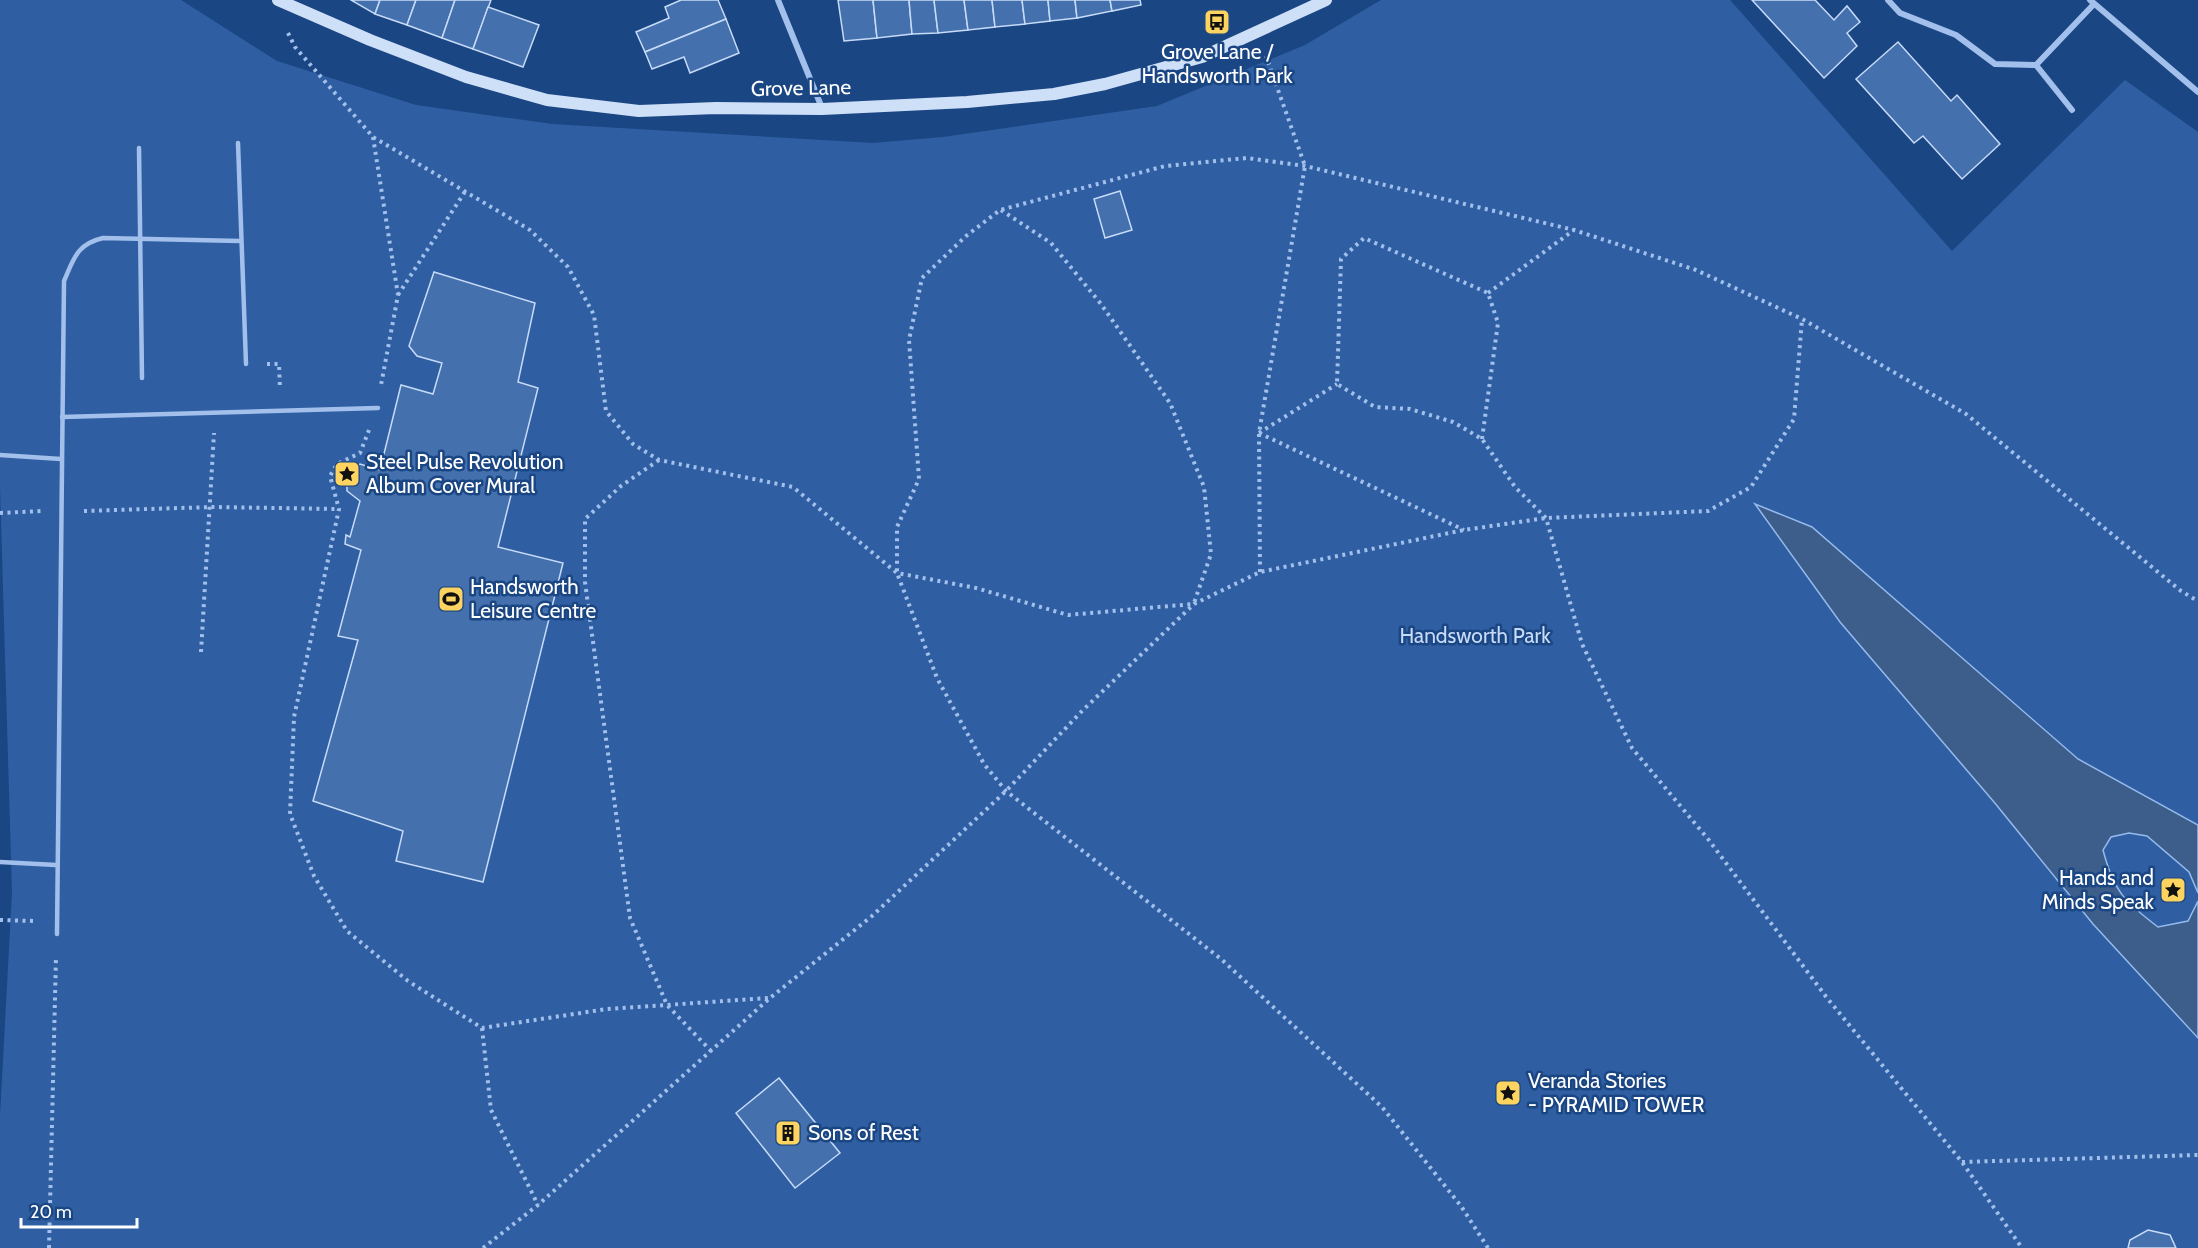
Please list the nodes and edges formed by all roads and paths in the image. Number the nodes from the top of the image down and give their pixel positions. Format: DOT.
graph roads {
  1 [pos="278,0"];
  2 [pos="778,0"];
  3 [pos="1326,0"];
  4 [pos="1888,0"];
  5 [pos="2092,2"];
  6 [pos="286,28"];
  7 [pos="1262,32"];
  8 [pos="2036,65"];
  9 [pos="2198,92"];
  10 [pos="822,109"];
  11 [pos="2072,110"];
  12 [pos="374,137"];
  13 [pos="238,143"];
  14 [pos="140,148"];
  15 [pos="1305,166"];
  16 [pos="466,190"];
  17 [pos="1000,210"];
  18 [pos="1574,230"];
  19 [pos="141,239"];
  20 [pos="240,241"];
  21 [pos="1488,293"];
  22 [pos="1802,319"];
  23 [pos="246,364"];
  24 [pos="142,378"];
  25 [pos="1337,384"];
  26 [pos="378,408"];
  27 [pos="281,410"];
  28 [pos="214,411"];
  29 [pos="63,417"];
  30 [pos="1259,433"];
  31 [pos="1482,439"];
  32 [pos="0,455"];
  33 [pos="61,459"];
  34 [pos="659,460"];
  35 [pos="212,507"];
  36 [pos="62,511"];
  37 [pos="0,513"];
  38 [pos="1546,518"];
  39 [pos="1464,530"];
  40 [pos="1260,572"];
  41 [pos="897,573"];
  42 [pos="2198,601"];
  43 [pos="1194,604"];
  44 [pos="201,652"];
  45 [pos="1006,791"];
  46 [pos="0,861"];
  47 [pos="56,865"];
  48 [pos="0,920"];
  49 [pos="57,921"];
  50 [pos="57,934"];
  51 [pos="770,998"];
  52 [pos="667,1005"];
  53 [pos="482,1028"];
  54 [pos="712,1052"];
  55 [pos="2198,1155"];
  56 [pos="1962,1162"];
  57 [pos="538,1205"];
  58 [pos="50,1248"];
  59 [pos="483,1248"];
  60 [pos="1488,1248"];
  61 [pos="2022,1248"];
  1 -- 10 [label="street, Grove Lane"];
  2 -- 10 [label="street"];
  3 -- 7 [label="street, Grove Lane"];
  4 -- 8 [label="street"];
  5 -- 8 [label="street"];
  5 -- 9 [label="street"];
  6 -- 12 [label="path"];
  7 -- 10 [label="street, Grove Lane"];
  7 -- 15 [label="path"];
  8 -- 11 [label="street"];
  12 -- 16 [label="path"];
  12 -- 16 [label="path"];
  13 -- 20 [label="lane"];
  14 -- 19 [label="lane"];
  15 -- 17 [label="path"];
  15 -- 18 [label="path"];
  15 -- 30 [label="path"];
  16 -- 34 [label="path"];
  17 -- 41 [label="path"];
  17 -- 43 [label="path"];
  18 -- 21 [label="path"];
  18 -- 22 [label="path"];
  19 -- 20 [label="lane"];
  19 -- 24 [label="lane"];
  19 -- 29 [label="lane"];
  20 -- 23 [label="lane"];
  21 -- 25 [label="path"];
  21 -- 31 [label="path"];
  22 -- 38 [label="path"];
  22 -- 42 [label="path"];
  23 -- 27 [label="path"];
  25 -- 30 [label="path"];
  25 -- 31 [label="path"];
  26 -- 27 [label="lane"];
  27 -- 28 [label="lane"];
  28 -- 29 [label="lane"];
  28 -- 35 [label="path"];
  29 -- 33 [label="lane"];
  30 -- 39 [label="path"];
  30 -- 40 [label="path"];
  31 -- 38 [label="path"];
  32 -- 33 [label="lane"];
  33 -- 36 [label="lane"];
  34 -- 41 [label="path"];
  34 -- 52 [label="path"];
  35 -- 36 [label="path"];
  35 -- 44 [label="path"];
  35 -- 53 [label="path"];
  36 -- 37 [label="path"];
  36 -- 47 [label="lane"];
  38 -- 39 [label="path"];
  38 -- 56 [label="path"];
  39 -- 40 [label="path"];
  40 -- 43 [label="path"];
  41 -- 43 [label="path"];
  41 -- 45 [label="path"];
  43 -- 45 [label="path"];
  45 -- 51 [label="path"];
  45 -- 60 [label="path"];
  46 -- 47 [label="lane"];
  47 -- 49 [label="lane"];
  48 -- 49 [label="path"];
  49 -- 50 [label="lane"];
  50 -- 58 [label="path"];
  51 -- 52 [label="path"];
  51 -- 54 [label="path"];
  52 -- 53 [label="path"];
  52 -- 54 [label="path"];
  53 -- 57 [label="path"];
  54 -- 57 [label="path"];
  55 -- 56 [label="path"];
  56 -- 61 [label="path"];
  57 -- 59 [label="path"];
}
